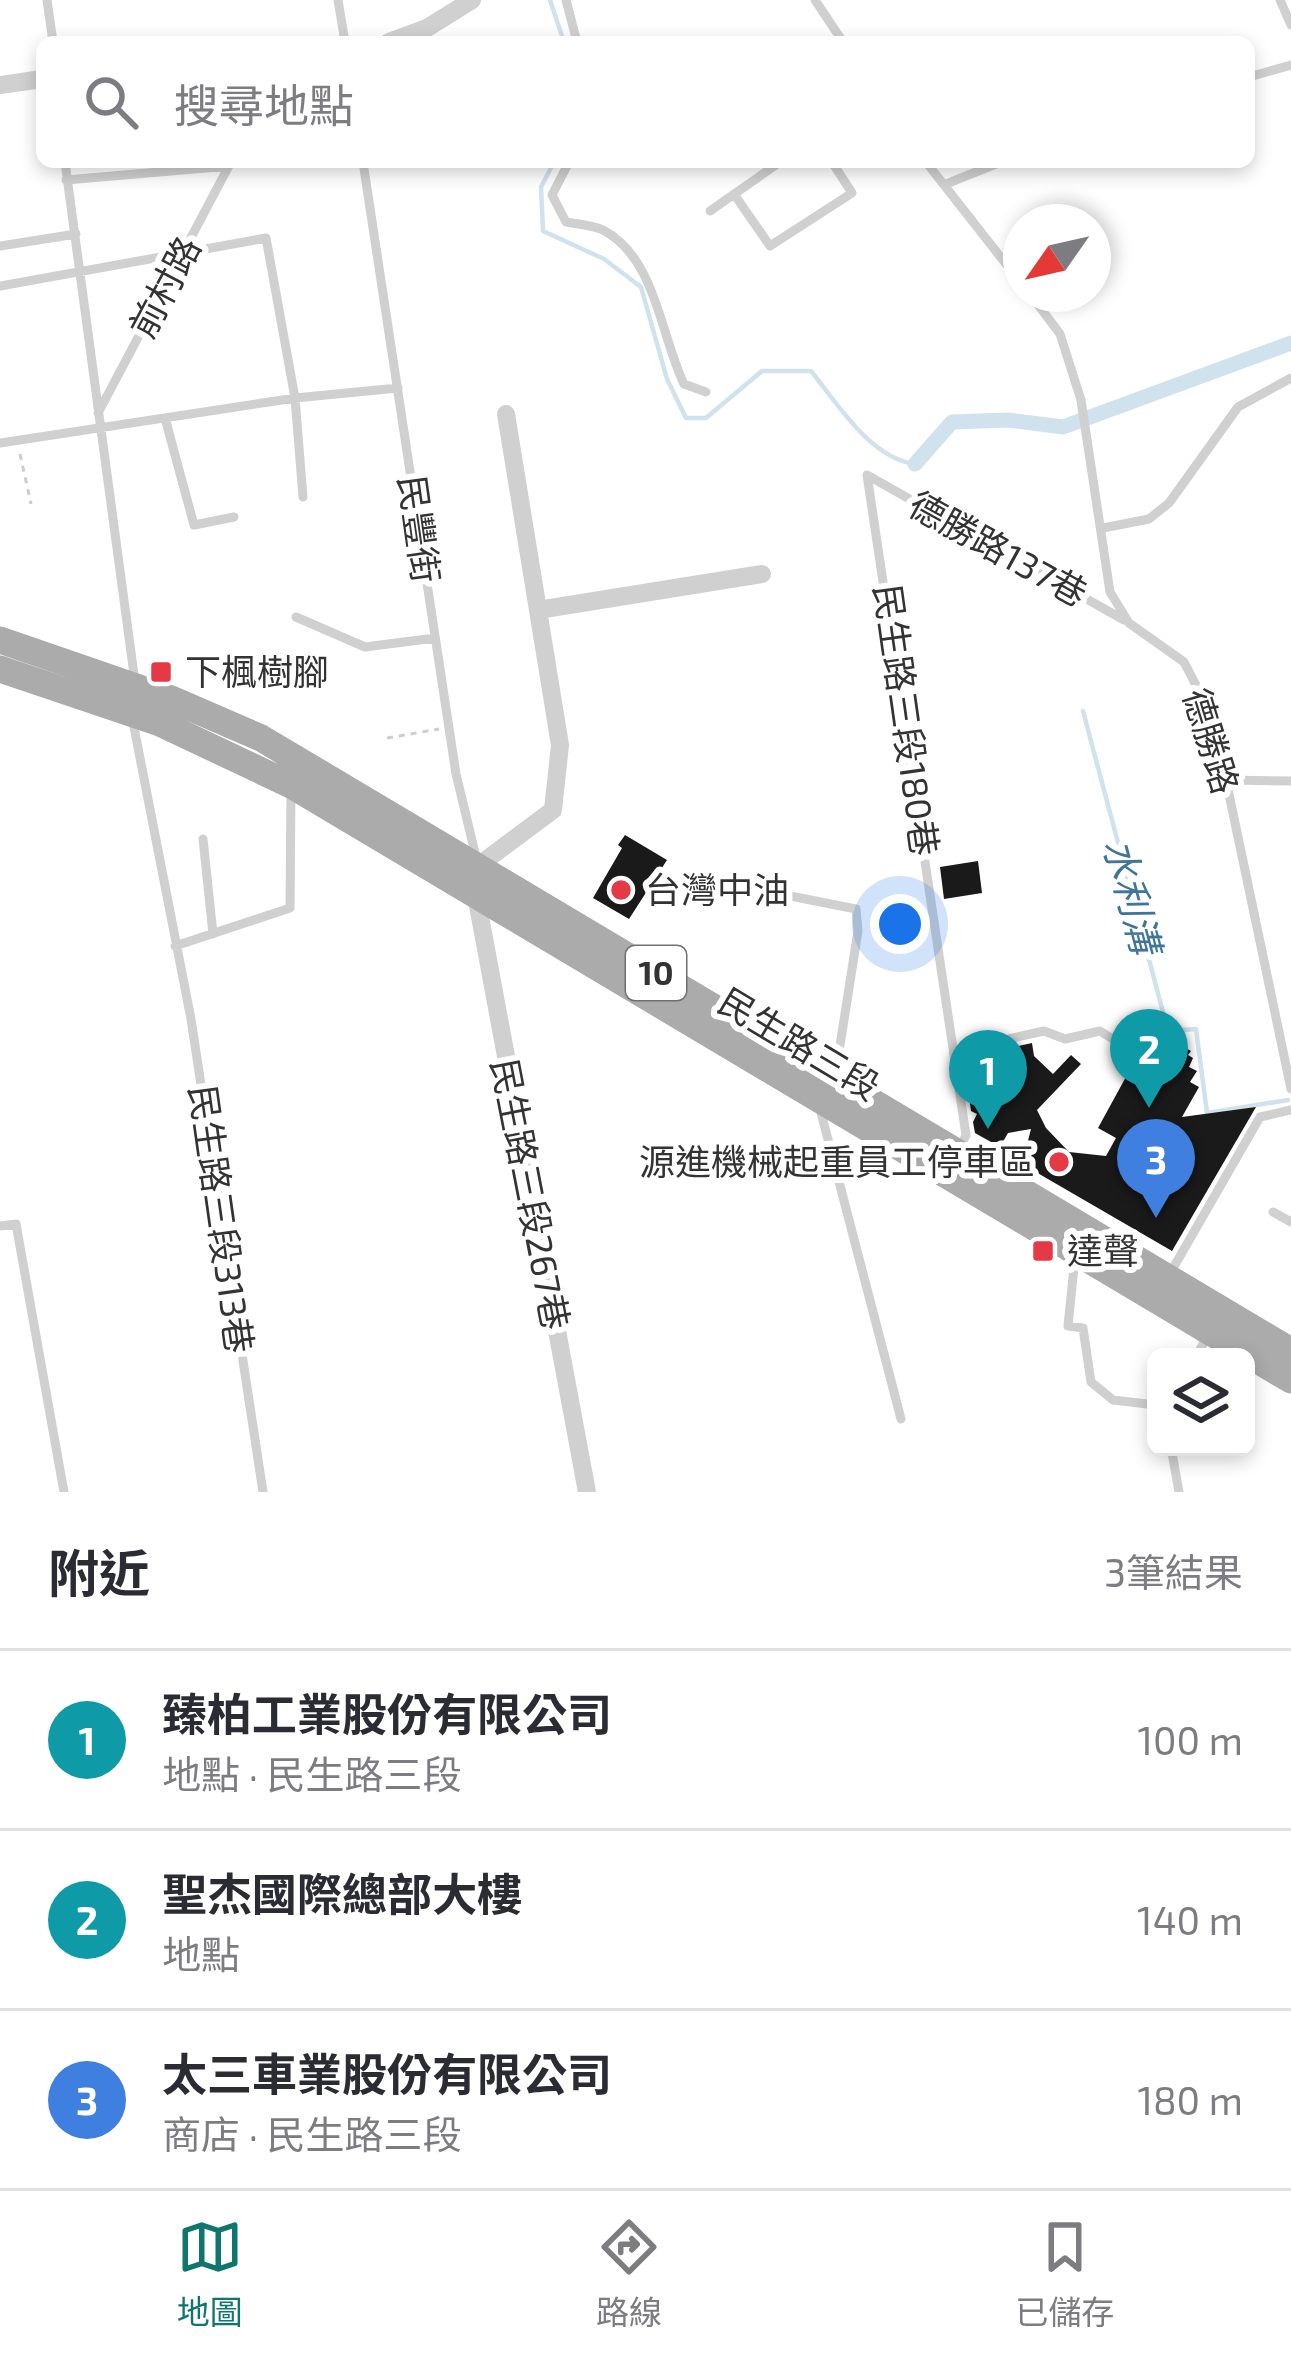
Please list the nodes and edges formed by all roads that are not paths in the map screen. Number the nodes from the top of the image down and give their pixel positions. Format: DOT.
graph roads {
  1 [pos="47,0"];
  2 [pos="338,0"];
  3 [pos="472,0"];
  4 [pos="566,0"];
  5 [pos="814,0"];
  6 [pos="1280,0"];
  7 [pos="1291,26"];
  8 [pos="51,36"];
  9 [pos="344,36"];
  10 [pos="405,36"];
  11 [pos="575,36"];
  12 [pos="839,36"];
  13 [pos="1291,65"];
  14 [pos="1255,75"];
  15 [pos="36,80"];
  16 [pos="0,85"];
  17 [pos="65,168"];
  18 [pos="189,168"];
  19 [pos="228,168"];
  20 [pos="364,168"];
  21 [pos="566,168"];
  22 [pos="771,168"];
  23 [pos="836,168"];
  24 [pos="931,168"];
  25 [pos="986,168"];
  26 [pos="66,180"];
  27 [pos="946,184"];
  28 [pos="734,194"];
  29 [pos="710,211"];
  30 [pos="76,234"];
  31 [pos="0,246"];
  32 [pos="183,253"];
  33 [pos="1003,259"];
  34 [pos="82,270"];
  35 [pos="0,286"];
  36 [pos="1044,312"];
  37 [pos="1291,379"];
  38 [pos="398,388"];
  39 [pos="706,392"];
  40 [pos="295,398"];
  41 [pos="98,413"];
  42 [pos="506,414"];
  43 [pos="164,418"];
  44 [pos="100,428"];
  45 [pos="0,443"];
  46 [pos="867,475"];
  47 [pos="303,497"];
  48 [pos="234,517"];
  49 [pos="1103,528"];
  50 [pos="762,574"];
  51 [pos="538,610"];
  52 [pos="296,617"];
  53 [pos="1129,623"];
  54 [pos="435,638"];
  55 [pos="0,640"];
  56 [pos="0,669"];
  57 [pos="134,701"];
  58 [pos="1226,780"];
  59 [pos="1291,781"];
  60 [pos="291,785"];
  61 [pos="203,839"];
  62 [pos="478,866"];
  63 [pos="750,888"];
  64 [pos="476,895"];
  65 [pos="213,934"];
  66 [pos="176,946"];
  67 [pos="1130,1039"];
  68 [pos="954,1051"];
  69 [pos="826,1088"];
  70 [pos="1291,1089"];
  71 [pos="1291,1110"];
  72 [pos="953,1164"];
  73 [pos="1274,1211"];
  74 [pos="1291,1222"];
  75 [pos="0,1226"];
  76 [pos="1076,1252"];
  77 [pos="1168,1277"];
  78 [pos="1216,1320"];
  79 [pos="1201,1348"];
  80 [pos="1291,1351"];
  81 [pos="1291,1380"];
  82 [pos="1147,1404"];
  83 [pos="901,1419"];
  84 [pos="1172,1456"];
  85 [pos="64,1492"];
  86 [pos="263,1492"];
  87 [pos="587,1492"];
  88 [pos="1178,1492"];
  1 -- 8 [label="lane"];
  2 -- 9 [label="lane"];
  3 -- 10 [label="street"];
  4 -- 11 [label="lane"];
  5 -- 12 [label="lane"];
  6 -- 7 [label="lane"];
  13 -- 14 [label="lane"];
  15 -- 16 [label="street"];
  17 -- 26 [label="lane, 前村路"];
  18 -- 26 [label="lane"];
  19 -- 32 [label="lane, 前村路"];
  20 -- 38 [label="lane, 民豐街"];
  21 -- 39 [label="lane"];
  22 -- 28 [label="lane"];
  23 -- 28 [label="lane"];
  24 -- 27 [label="lane"];
  25 -- 27 [label="lane"];
  26 -- 30 [label="lane, 前村路"];
  27 -- 33 [label="lane"];
  28 -- 29 [label="lane"];
  30 -- 31 [label="lane"];
  30 -- 34 [label="lane, 前村路"];
  32 -- 34 [label="lane"];
  32 -- 40 [label="lane"];
  32 -- 41 [label="lane, 前村路"];
  34 -- 35 [label="lane"];
  34 -- 41 [label="lane, 前村路"];
  36 -- 49 [label="lane"];
  37 -- 49 [label="lane"];
  38 -- 40 [label="lane"];
  38 -- 54 [label="lane, 民豐街"];
  40 -- 43 [label="lane"];
  40 -- 47 [label="lane"];
  41 -- 44 [label="lane, 前村路"];
  42 -- 51 [label="street"];
  43 -- 44 [label="lane"];
  43 -- 48 [label="lane"];
  44 -- 45 [label="lane"];
  44 -- 57 [label="lane, 前村路"];
  46 -- 53 [label="lane, 德勝路137巷"];
  46 -- 68 [label="lane, 民生路三段180巷"];
  49 -- 53 [label="lane"];
  50 -- 51 [label="street"];
  51 -- 62 [label="street"];
  52 -- 54 [label="lane"];
  53 -- 58 [label="lane, 德勝路"];
  54 -- 62 [label="lane, 民豐街"];
  55 -- 57 [label="main road, 民生路三段 / 10"];
  56 -- 57 [label="main road, 民生路三段 / 10"];
  57 -- 60 [label="main road, 民生路三段 / 10"];
  57 -- 62 [label="main road, 民生路三段 / 10"];
  57 -- 66 [label="lane, 民生路三段313巷"];
  58 -- 59 [label="lane"];
  58 -- 70 [label="lane, 德勝路"];
  60 -- 64 [label="main road, 民生路三段 / 10"];
  60 -- 65 [label="lane"];
  61 -- 65 [label="lane"];
  62 -- 64 [label="lane, 民豐街"];
  62 -- 69 [label="main road, 民生路三段 / 10"];
  63 -- 69 [label="lane"];
  64 -- 69 [label="main road, 民生路三段 / 10"];
  64 -- 87 [label="street, 民生路三段267巷"];
  65 -- 66 [label="lane"];
  66 -- 86 [label="lane, 民生路三段313巷"];
  67 -- 68 [label="lane"];
  68 -- 72 [label="lane, 民生路三段180巷"];
  69 -- 72 [label="main road, 民生路三段 / 10"];
  69 -- 83 [label="lane"];
  71 -- 77 [label="lane"];
  72 -- 76 [label="main road, 民生路三段 / 10"];
  72 -- 77 [label="main road, 民生路三段 / 10"];
  73 -- 74 [label="lane"];
  75 -- 85 [label="lane"];
  76 -- 78 [label="main road, 民生路三段 / 10"];
  76 -- 82 [label="lane"];
  77 -- 78 [label="main road, 民生路三段 / 10"];
  78 -- 79 [label="lane"];
  78 -- 80 [label="main road, 民生路三段 / 10"];
  78 -- 81 [label="main road, 民生路三段 / 10"];
  84 -- 88 [label="lane"];
}
